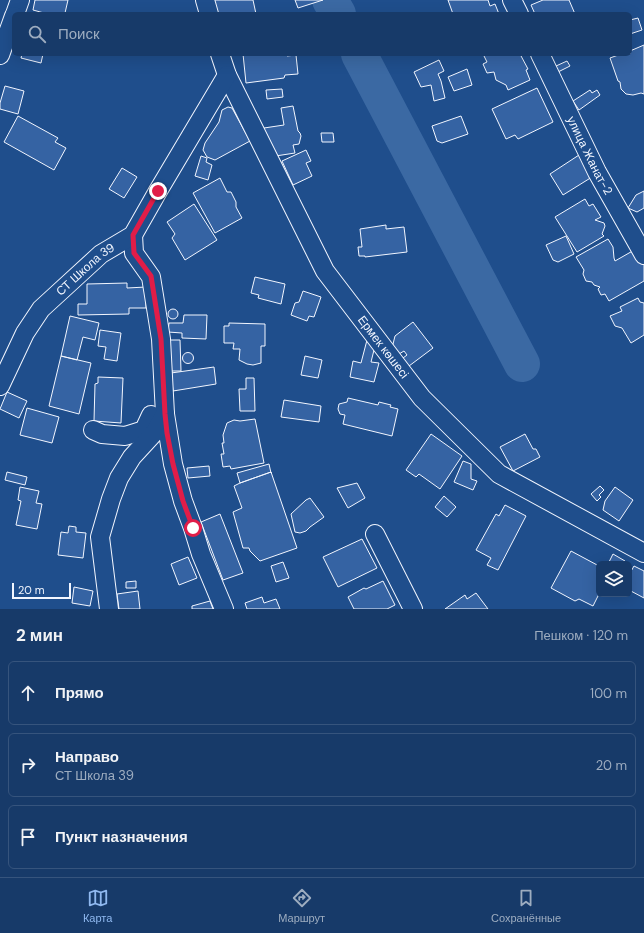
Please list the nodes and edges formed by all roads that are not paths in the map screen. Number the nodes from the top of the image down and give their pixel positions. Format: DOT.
graph roads {
  1 [pos="20,0"];
  2 [pos="205,0"];
  3 [pos="512,0"];
  4 [pos="15,12"];
  5 [pos="208,12"];
  6 [pos="518,12"];
  7 [pos="12,21"];
  8 [pos="0,54"];
  9 [pos="221,56"];
  10 [pos="541,56"];
  11 [pos="227,75"];
  12 [pos="133,235"];
  13 [pos="644,255"];
  14 [pos="0,386"];
  15 [pos="164,392"];
  16 [pos="165,414"];
  17 [pos="92,430"];
  18 [pos="375,534"];
  19 [pos="644,553"];
  20 [pos="109,609"];
  21 [pos="224,609"];
  22 [pos="413,609"];
  1 -- 4 [label="street"];
  2 -- 5 [label="street"];
  3 -- 6 [label="street"];
  7 -- 8 [label="street"];
  9 -- 11 [label="street, Ермек көшесі"];
  10 -- 13 [label="street, улица Жанат-2"];
  11 -- 12 [label="street, СТ Школа 39"];
  11 -- 19 [label="street, Ермек көшесі"];
  12 -- 14 [label="street, СТ Школа 39"];
  12 -- 15 [label="street"];
  15 -- 16 [label="street"];
  15 -- 17 [label="street"];
  16 -- 20 [label="street"];
  16 -- 21 [label="street"];
  18 -- 22 [label="street"];
}
